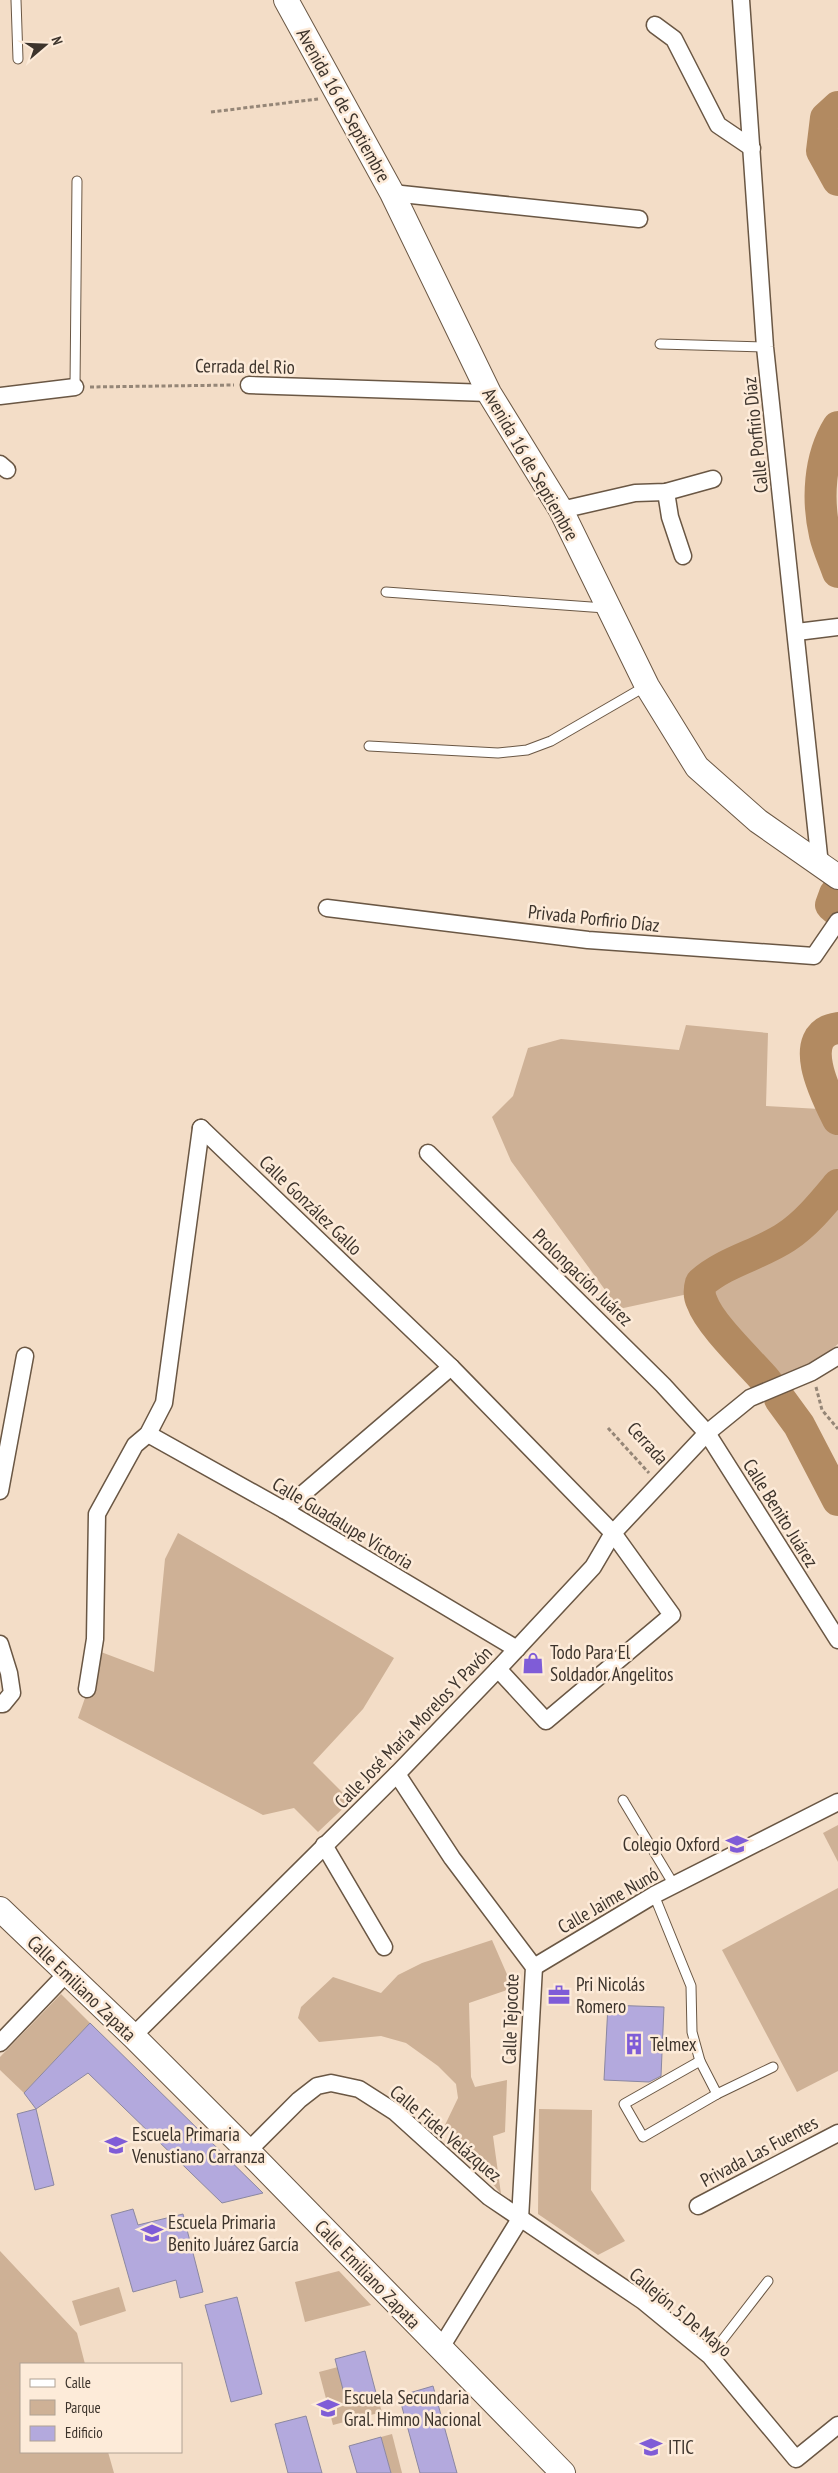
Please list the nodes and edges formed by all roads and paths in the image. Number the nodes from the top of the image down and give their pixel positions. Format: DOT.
graph roads {
  1 [pos="16,0"];
  2 [pos="286,0"];
  3 [pos="741,0"];
  4 [pos="655,24"];
  5 [pos="18,58"];
  6 [pos="338,97"];
  7 [pos="211,112"];
  8 [pos="752,148"];
  9 [pos="77,181"];
  10 [pos="392,193"];
  11 [pos="639,219"];
  12 [pos="660,344"];
  13 [pos="765,347"];
  14 [pos="249,385"];
  15 [pos="74,387"];
  16 [pos="489,393"];
  17 [pos="0,396"];
  18 [pos="713,479"];
  19 [pos="666,492"];
  20 [pos="561,510"];
  21 [pos="683,556"];
  22 [pos="386,592"];
  23 [pos="609,608"];
  24 [pos="838,627"];
  25 [pos="796,632"];
  26 [pos="647,686"];
  27 [pos="369,746"];
  28 [pos="829,871"];
  29 [pos="327,908"];
  30 [pos="838,921"];
  31 [pos="428,1153"];
  32 [pos="24,1356"];
  33 [pos="838,1356"];
  34 [pos="451,1367"];
  35 [pos="812,1372"];
  36 [pos="608,1428"];
  37 [pos="838,1429"];
  38 [pos="707,1433"];
  39 [pos="148,1434"];
  40 [pos="659,1484"];
  41 [pos="0,1491"];
  42 [pos="284,1510"];
  43 [pos="613,1533"];
  44 [pos="838,1640"];
  45 [pos="0,1644"];
  46 [pos="517,1649"];
  47 [pos="498,1669"];
  48 [pos="86,1689"];
  49 [pos="0,1704"];
  50 [pos="397,1774"];
  51 [pos="623,1800"];
  52 [pos="838,1802"];
  53 [pos="324,1845"];
  54 [pos="674,1885"];
  55 [pos="654,1895"];
  56 [pos="0,1909"];
  57 [pos="384,1947"];
  58 [pos="534,1967"];
  59 [pos="67,1973"];
  60 [pos="133,2036"];
  61 [pos="0,2043"];
  62 [pos="700,2061"];
  63 [pos="773,2067"];
  64 [pos="717,2094"];
  65 [pos="838,2132"];
  66 [pos="248,2151"];
  67 [pos="698,2206"];
  68 [pos="520,2219"];
  69 [pos="768,2281"];
  70 [pos="440,2349"];
  71 [pos="710,2356"];
  72 [pos="838,2425"];
  73 [pos="563,2473"];
  1 -- 5 [label="lane"];
  2 -- 6 [label="main road, Avenida 16 de Septiembre"];
  3 -- 8 [label="street, Calle Porfirio Díaz"];
  4 -- 8 [label="street"];
  6 -- 7 [label="path"];
  6 -- 10 [label="main road, Avenida 16 de Septiembre"];
  8 -- 13 [label="street, Calle Porfirio Díaz"];
  9 -- 15 [label="lane"];
  10 -- 11 [label="street"];
  10 -- 16 [label="main road, Avenida 16 de Septiembre"];
  12 -- 13 [label="lane"];
  13 -- 25 [label="street, Calle Porfirio Díaz"];
  14 -- 15 [label="path, Cerrada del Rio"];
  14 -- 16 [label="street, Cerrada del Rio"];
  15 -- 17 [label="street"];
  16 -- 20 [label="main road, Avenida 16 de Septiembre"];
  18 -- 19 [label="street"];
  19 -- 20 [label="street"];
  19 -- 21 [label="street"];
  20 -- 23 [label="main road, Avenida 16 de Septiembre"];
  22 -- 23 [label="lane"];
  23 -- 26 [label="main road, Avenida 16 de Septiembre"];
  24 -- 25 [label="street"];
  25 -- 28 [label="street, Calle Porfirio Díaz"];
  26 -- 27 [label="lane"];
  26 -- 28 [label="main road, Avenida 16 de Septiembre"];
  29 -- 30 [label="street, Privada Porfirio Díaz"];
  31 -- 38 [label="street, Prolongación Juárez"];
  32 -- 41 [label="street"];
  33 -- 35 [label="street"];
  34 -- 39 [label="street, Calle González Gallo"];
  34 -- 42 [label="street"];
  34 -- 43 [label="street, Calle González Gallo"];
  35 -- 37 [label="path"];
  35 -- 38 [label="street"];
  36 -- 40 [label="path, Cerrada"];
  38 -- 40 [label="street, Calle José María Morelos Y Pavón"];
  38 -- 44 [label="street, Calle Benito Juárez"];
  39 -- 42 [label="street, Calle Guadalupe Victoria"];
  39 -- 48 [label="street"];
  40 -- 43 [label="street, Calle José María Morelos Y Pavón"];
  42 -- 46 [label="street, Calle Guadalupe Victoria"];
  43 -- 46 [label="street, Calle José María Morelos Y Pavón"];
  43 -- 47 [label="street, Calle González Gallo"];
  45 -- 49 [label="street"];
  46 -- 47 [label="street, Calle José María Morelos Y Pavón"];
  47 -- 50 [label="street, Calle José María Morelos Y Pavón"];
  50 -- 53 [label="street, Calle José María Morelos Y Pavón"];
  50 -- 58 [label="street, Calle Tejocote"];
  51 -- 54 [label="lane"];
  52 -- 54 [label="street, Calle Jaime Nunó"];
  53 -- 57 [label="street"];
  53 -- 60 [label="street, Calle José María Morelos Y Pavón"];
  54 -- 55 [label="street, Calle Jaime Nunó"];
  55 -- 58 [label="street, Calle Jaime Nunó"];
  55 -- 62 [label="lane"];
  56 -- 59 [label="main road, Calle Emiliano Zapata"];
  58 -- 68 [label="street, Calle Tejocote"];
  59 -- 60 [label="main road, Calle Emiliano Zapata"];
  59 -- 61 [label="street"];
  60 -- 66 [label="main road, Calle Emiliano Zapata"];
  62 -- 64 [label="lane"];
  62 -- 64 [label="lane"];
  63 -- 64 [label="lane"];
  65 -- 67 [label="street, Privada Las Fuentes"];
  66 -- 68 [label="street, Calle Fidel Velázquez"];
  66 -- 70 [label="main road, Calle Emiliano Zapata"];
  68 -- 70 [label="street"];
  68 -- 71 [label="street, Callejón 5 De Mayo"];
  69 -- 71 [label="lane"];
  70 -- 73 [label="main road, Calle Emiliano Zapata"];
  71 -- 72 [label="street, Callejón 5 De Mayo"];
}
